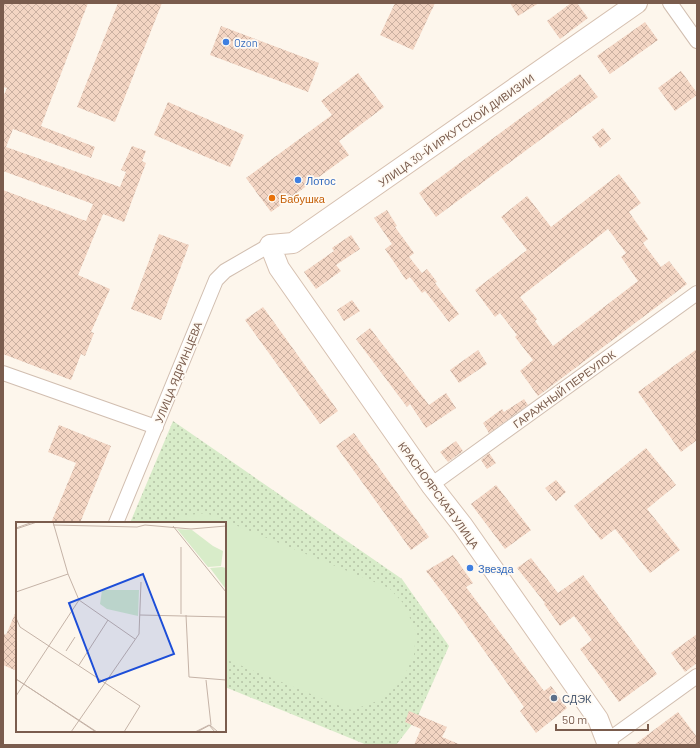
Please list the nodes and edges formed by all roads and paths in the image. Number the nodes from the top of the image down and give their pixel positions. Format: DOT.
graph roads {
  1 [pos="637,3"];
  2 [pos="670,3"];
  3 [pos="697,41"];
  4 [pos="270,245"];
  5 [pos="697,293"];
  6 [pos="3,373"];
  7 [pos="156,427"];
  8 [pos="431,485"];
  9 [pos="116,522"];
  10 [pos="697,676"];
  11 [pos="608,743"];
  1 -- 4 [label="street, УЛИЦА 30-Й ИРКУТСКОЙ ДИВИЗИИ"];
  2 -- 3 [label="street"];
  4 -- 7 [label="street, УЛИЦА ЯДРИНЦЕВА"];
  4 -- 8 [label="street, КРАСНОЯРСКАЯ УЛИЦА"];
  5 -- 8 [label="street, ГАРАЖНЫЙ ПЕРЕУЛОК"];
  6 -- 7 [label="street"];
  7 -- 9 [label="street, УЛИЦА ЯДРИНЦЕВА"];
  8 -- 11 [label="street, КРАСНОЯРСКАЯ УЛИЦА"];
  10 -- 11 [label="street"];
}
